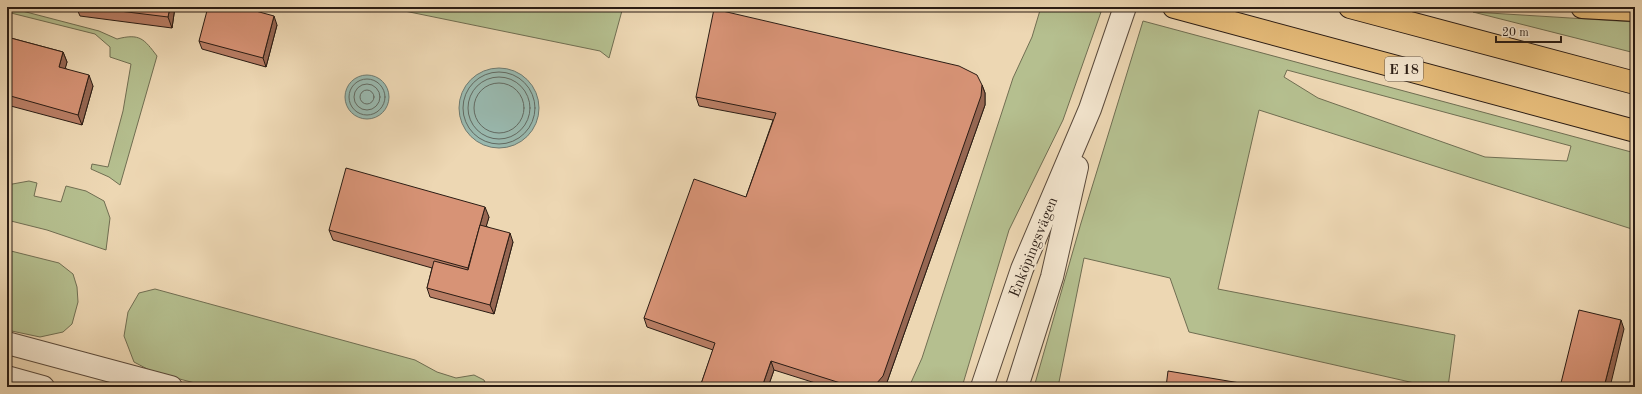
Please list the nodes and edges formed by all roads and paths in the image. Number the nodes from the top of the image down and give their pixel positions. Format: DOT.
graph roads {
  1 [pos="1126,7"];
  2 [pos="1174,7"];
  3 [pos="1350,7"];
  4 [pos="1582,7"];
  5 [pos="1635,10"];
  6 [pos="1635,83"];
  7 [pos="1090,109"];
  8 [pos="1635,130"];
  9 [pos="7,343"];
  10 [pos="7,377"];
  11 [pos="43,387"];
  12 [pos="171,387"];
  13 [pos="982,387"];
  14 [pos="1017,387"];
  1 -- 7 [label="street, Enköpingsvägen"];
  2 -- 8 [label="highway, E 18"];
  3 -- 6 [label="highway"];
  4 -- 5 [label="highway"];
  7 -- 13 [label="street, Enköpingsvägen"];
  7 -- 14 [label="street, Enköpingsvägen"];
  9 -- 12 [label="street"];
  10 -- 11 [label="street"];
}
